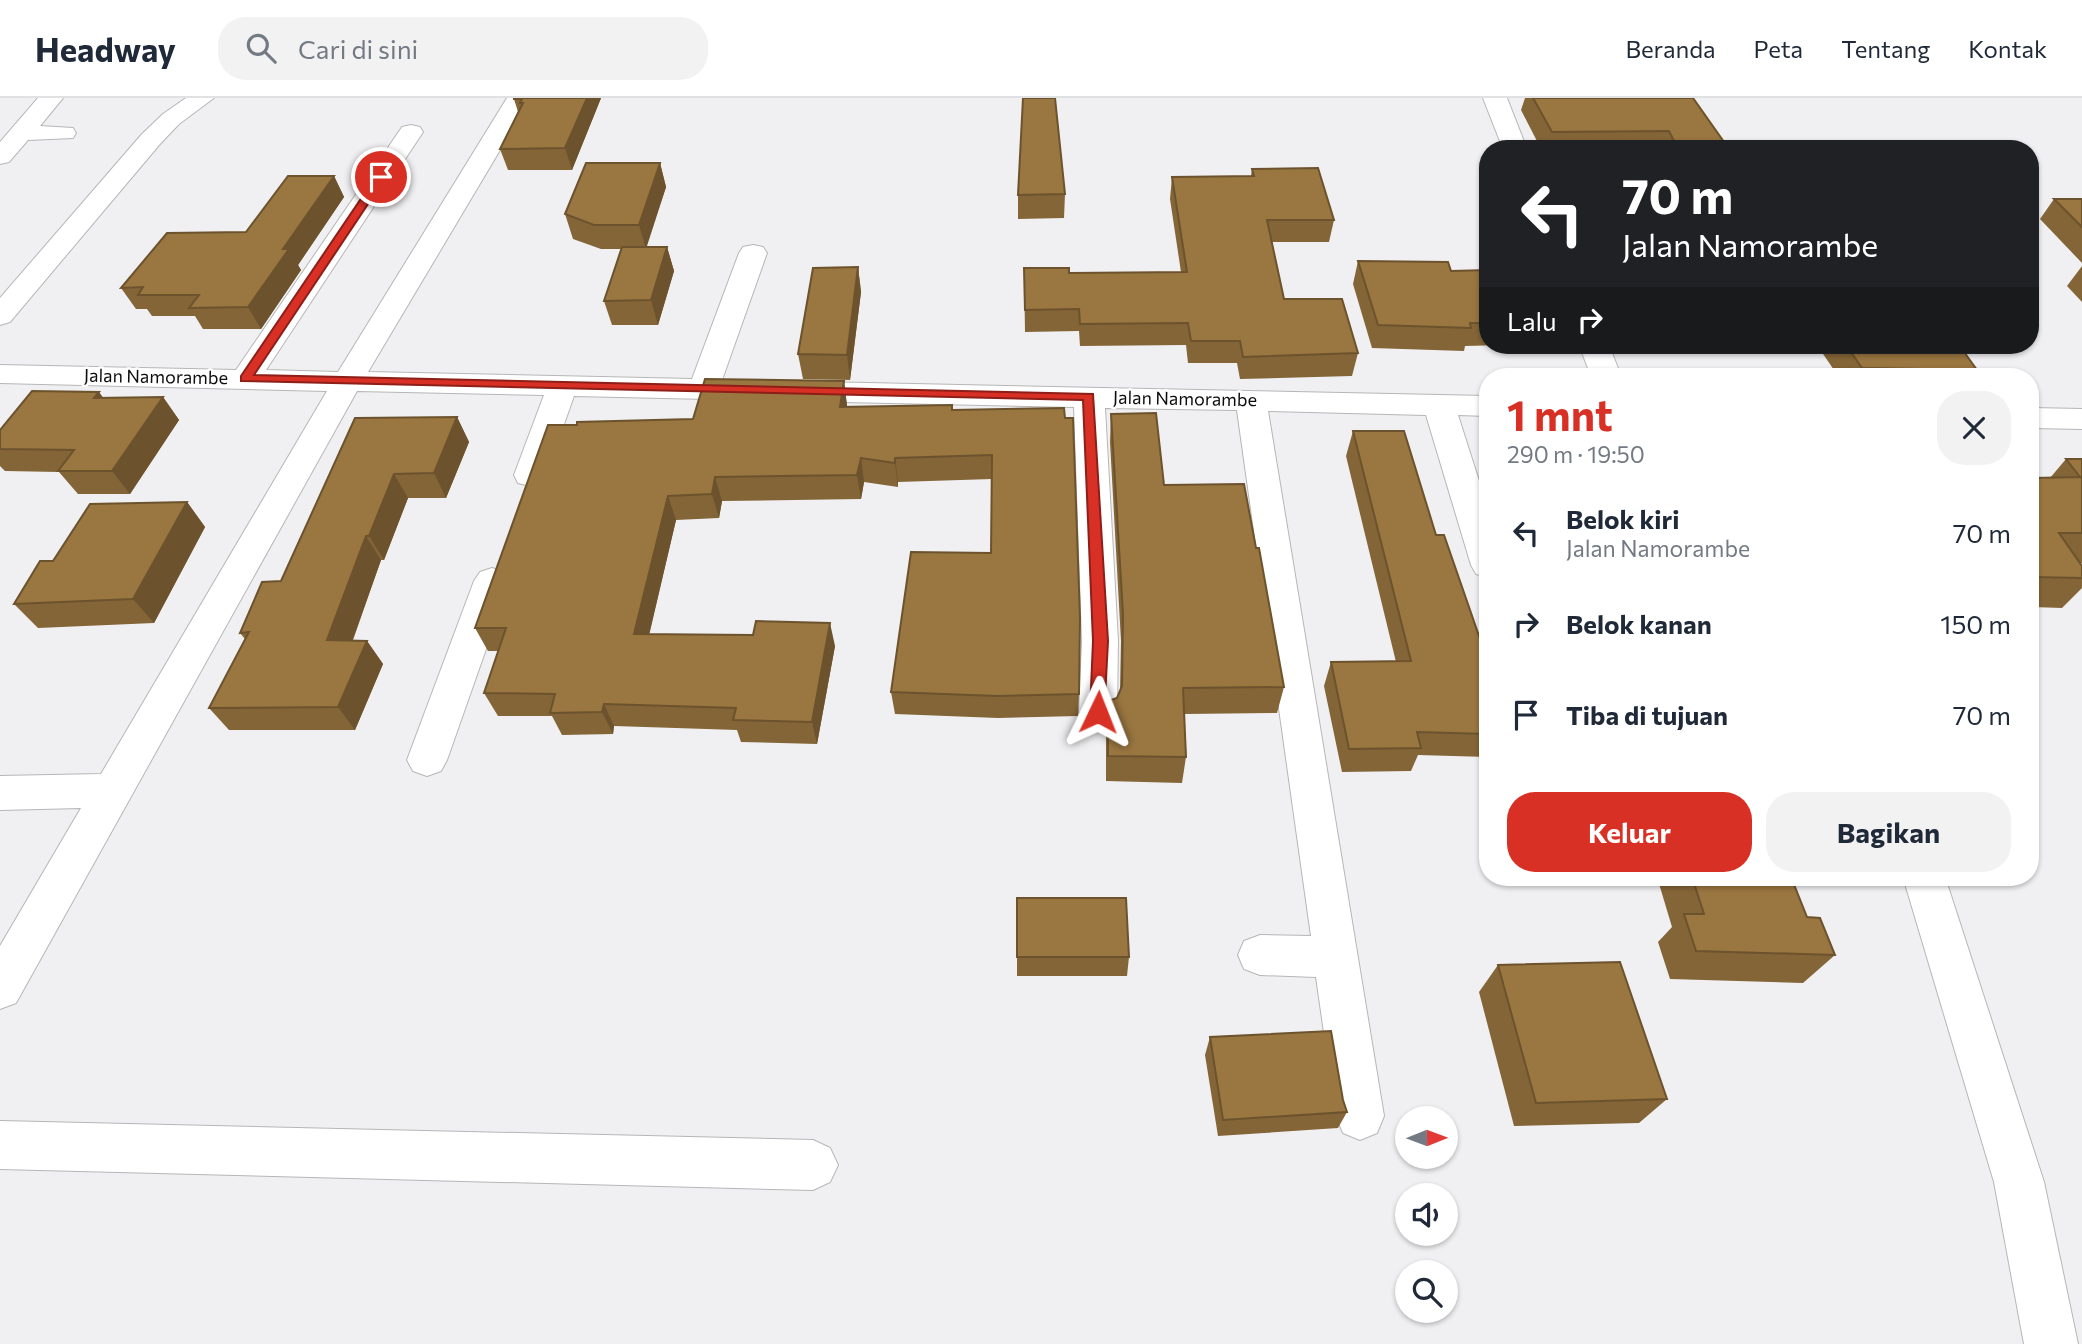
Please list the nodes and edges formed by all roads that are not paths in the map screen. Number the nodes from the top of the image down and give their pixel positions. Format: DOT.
graph roads {
  1 [pos="51,98"];
  2 [pos="202,98"];
  3 [pos="519,98"];
  4 [pos="1495,98"];
  5 [pos="411,132"];
  6 [pos="19,133"];
  7 [pos="64,133"];
  8 [pos="1511,140"];
  9 [pos="0,157"];
  10 [pos="753,253"];
  11 [pos="0,316"];
  12 [pos="0,374"];
  13 [pos="246,378"];
  14 [pos="347,382"];
  15 [pos="563,385"];
  16 [pos="704,388"];
  17 [pos="1089,397"];
  18 [pos="1251,401"];
  19 [pos="1439,405"];
  20 [pos="1479,406"];
  21 [pos="2039,418"];
  22 [pos="2082,419"];
  23 [pos="521,501"];
  24 [pos="1479,536"];
  25 [pos="502,553"];
  26 [pos="1098,712"];
  27 [pos="427,760"];
  28 [pos="114,791"];
  29 [pos="0,793"];
  30 [pos="1927,886"];
  31 [pos="1260,955"];
  32 [pos="1335,957"];
  33 [pos="0,988"];
  34 [pos="1360,1116"];
  35 [pos="0,1145"];
  36 [pos="813,1165"];
  37 [pos="2051,1344"];
  1 -- 6 [label="street"];
  2 -- 11 [label="street"];
  3 -- 14 [label="street"];
  4 -- 8 [label="street"];
  5 -- 13 [label="street"];
  6 -- 7 [label="street"];
  6 -- 9 [label="street"];
  10 -- 16 [label="street"];
  12 -- 13 [label="street, Jalan Namorambe"];
  13 -- 14 [label="street, Jalan Namorambe"];
  14 -- 15 [label="street, Jalan Namorambe"];
  14 -- 28 [label="street"];
  15 -- 16 [label="street, Jalan Namorambe"];
  15 -- 23 [label="street"];
  16 -- 17 [label="street, Jalan Namorambe"];
  17 -- 18 [label="street, Jalan Namorambe"];
  17 -- 26 [label="street"];
  18 -- 19 [label="street, Jalan Namorambe"];
  18 -- 32 [label="street"];
  19 -- 20 [label="street, Jalan Namorambe"];
  19 -- 24 [label="street"];
  21 -- 22 [label="street"];
  25 -- 27 [label="street"];
  28 -- 29 [label="street"];
  28 -- 33 [label="street"];
  30 -- 37 [label="street"];
  31 -- 32 [label="street"];
  32 -- 34 [label="street"];
  35 -- 36 [label="street"];
}
